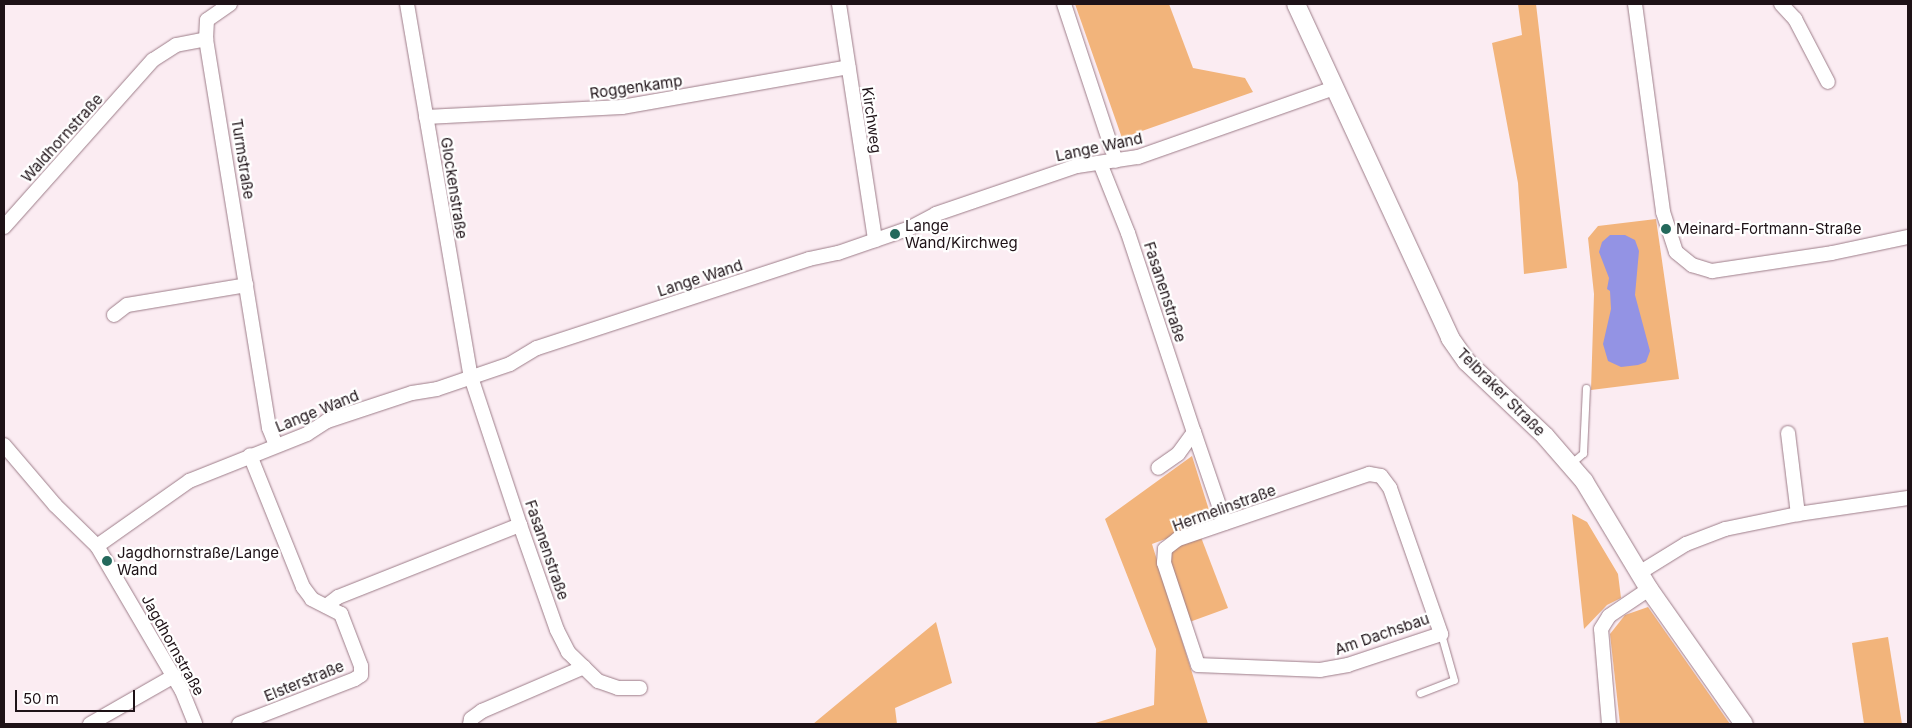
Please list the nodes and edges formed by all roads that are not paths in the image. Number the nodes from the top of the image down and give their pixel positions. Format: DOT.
graph roads {
  1 [pos="230,4"];
  2 [pos="407,4"];
  3 [pos="839,4"];
  4 [pos="1064,4"];
  5 [pos="1296,4"];
  6 [pos="1636,4"];
  7 [pos="1781,4"];
  8 [pos="206,39"];
  9 [pos="848,67"];
  10 [pos="1828,82"];
  11 [pos="1334,88"];
  12 [pos="426,117"];
  13 [pos="1116,161"];
  14 [pos="1100,164"];
  15 [pos="4,227"];
  16 [pos="1908,237"];
  17 [pos="875,240"];
  18 [pos="246,284"];
  19 [pos="114,315"];
  20 [pos="471,378"];
  21 [pos="1586,388"];
  22 [pos="1194,432"];
  23 [pos="1788,433"];
  24 [pos="4,445"];
  25 [pos="276,445"];
  26 [pos="250,455"];
  27 [pos="1570,464"];
  28 [pos="1158,468"];
  29 [pos="1382,476"];
  30 [pos="1908,498"];
  31 [pos="1798,514"];
  32 [pos="1225,523"];
  33 [pos="520,525"];
  34 [pos="96,546"];
  35 [pos="1639,573"];
  36 [pos="1650,589"];
  37 [pos="326,606"];
  38 [pos="1441,634"];
  39 [pos="1198,665"];
  40 [pos="584,667"];
  41 [pos="174,676"];
  42 [pos="640,688"];
  43 [pos="1420,693"];
  44 [pos="90,724"];
  45 [pos="195,724"];
  46 [pos="239,724"];
  47 [pos="470,724"];
  48 [pos="1609,724"];
  49 [pos="1744,724"];
  1 -- 8 [label="street, Turmstraße"];
  2 -- 12 [label="street, Glockenstraße"];
  3 -- 9 [label="street, Kirchweg"];
  4 -- 13 [label="street"];
  5 -- 11 [label="street, Telbraker Straße"];
  6 -- 16 [label="street"];
  7 -- 10 [label="street"];
  8 -- 15 [label="street, Waldhornstraße"];
  8 -- 18 [label="street, Turmstraße"];
  9 -- 12 [label="street, Roggenkamp"];
  9 -- 17 [label="street, Kirchweg"];
  11 -- 13 [label="street, Lange Wand"];
  11 -- 27 [label="street, Telbraker Straße"];
  12 -- 20 [label="street, Glockenstraße"];
  13 -- 14 [label="street, Lange Wand"];
  14 -- 17 [label="street, Lange Wand"];
  14 -- 22 [label="street, Fasanenstraße"];
  17 -- 20 [label="street, Lange Wand"];
  18 -- 19 [label="street"];
  18 -- 25 [label="street, Turmstraße"];
  20 -- 25 [label="street, Lange Wand"];
  20 -- 33 [label="street, Fasanenstraße"];
  21 -- 27 [label="lane"];
  22 -- 28 [label="street"];
  22 -- 32 [label="street, Fasanenstraße"];
  23 -- 31 [label="street"];
  24 -- 34 [label="street, Jagdhornstraße"];
  25 -- 26 [label="street, Lange Wand"];
  26 -- 34 [label="street, Lange Wand"];
  26 -- 37 [label="street, Elsterstraße"];
  27 -- 35 [label="street, Telbraker Straße"];
  29 -- 32 [label="street, Hermelinstraße"];
  29 -- 38 [label="street, Am Dachsbau"];
  30 -- 31 [label="street"];
  31 -- 35 [label="street"];
  32 -- 39 [label="street, Hermelinstraße"];
  33 -- 37 [label="street"];
  33 -- 40 [label="street, Fasanenstraße"];
  34 -- 41 [label="street, Jagdhornstraße"];
  35 -- 36 [label="street, Telbraker Straße"];
  36 -- 48 [label="street"];
  36 -- 49 [label="street, Telbraker Straße"];
  37 -- 46 [label="street, Elsterstraße"];
  38 -- 39 [label="street, Am Dachsbau"];
  38 -- 43 [label="lane"];
  40 -- 42 [label="street, Fasanenstraße"];
  40 -- 47 [label="street"];
  41 -- 44 [label="street"];
  41 -- 45 [label="street, Jagdhornstraße"];
}
